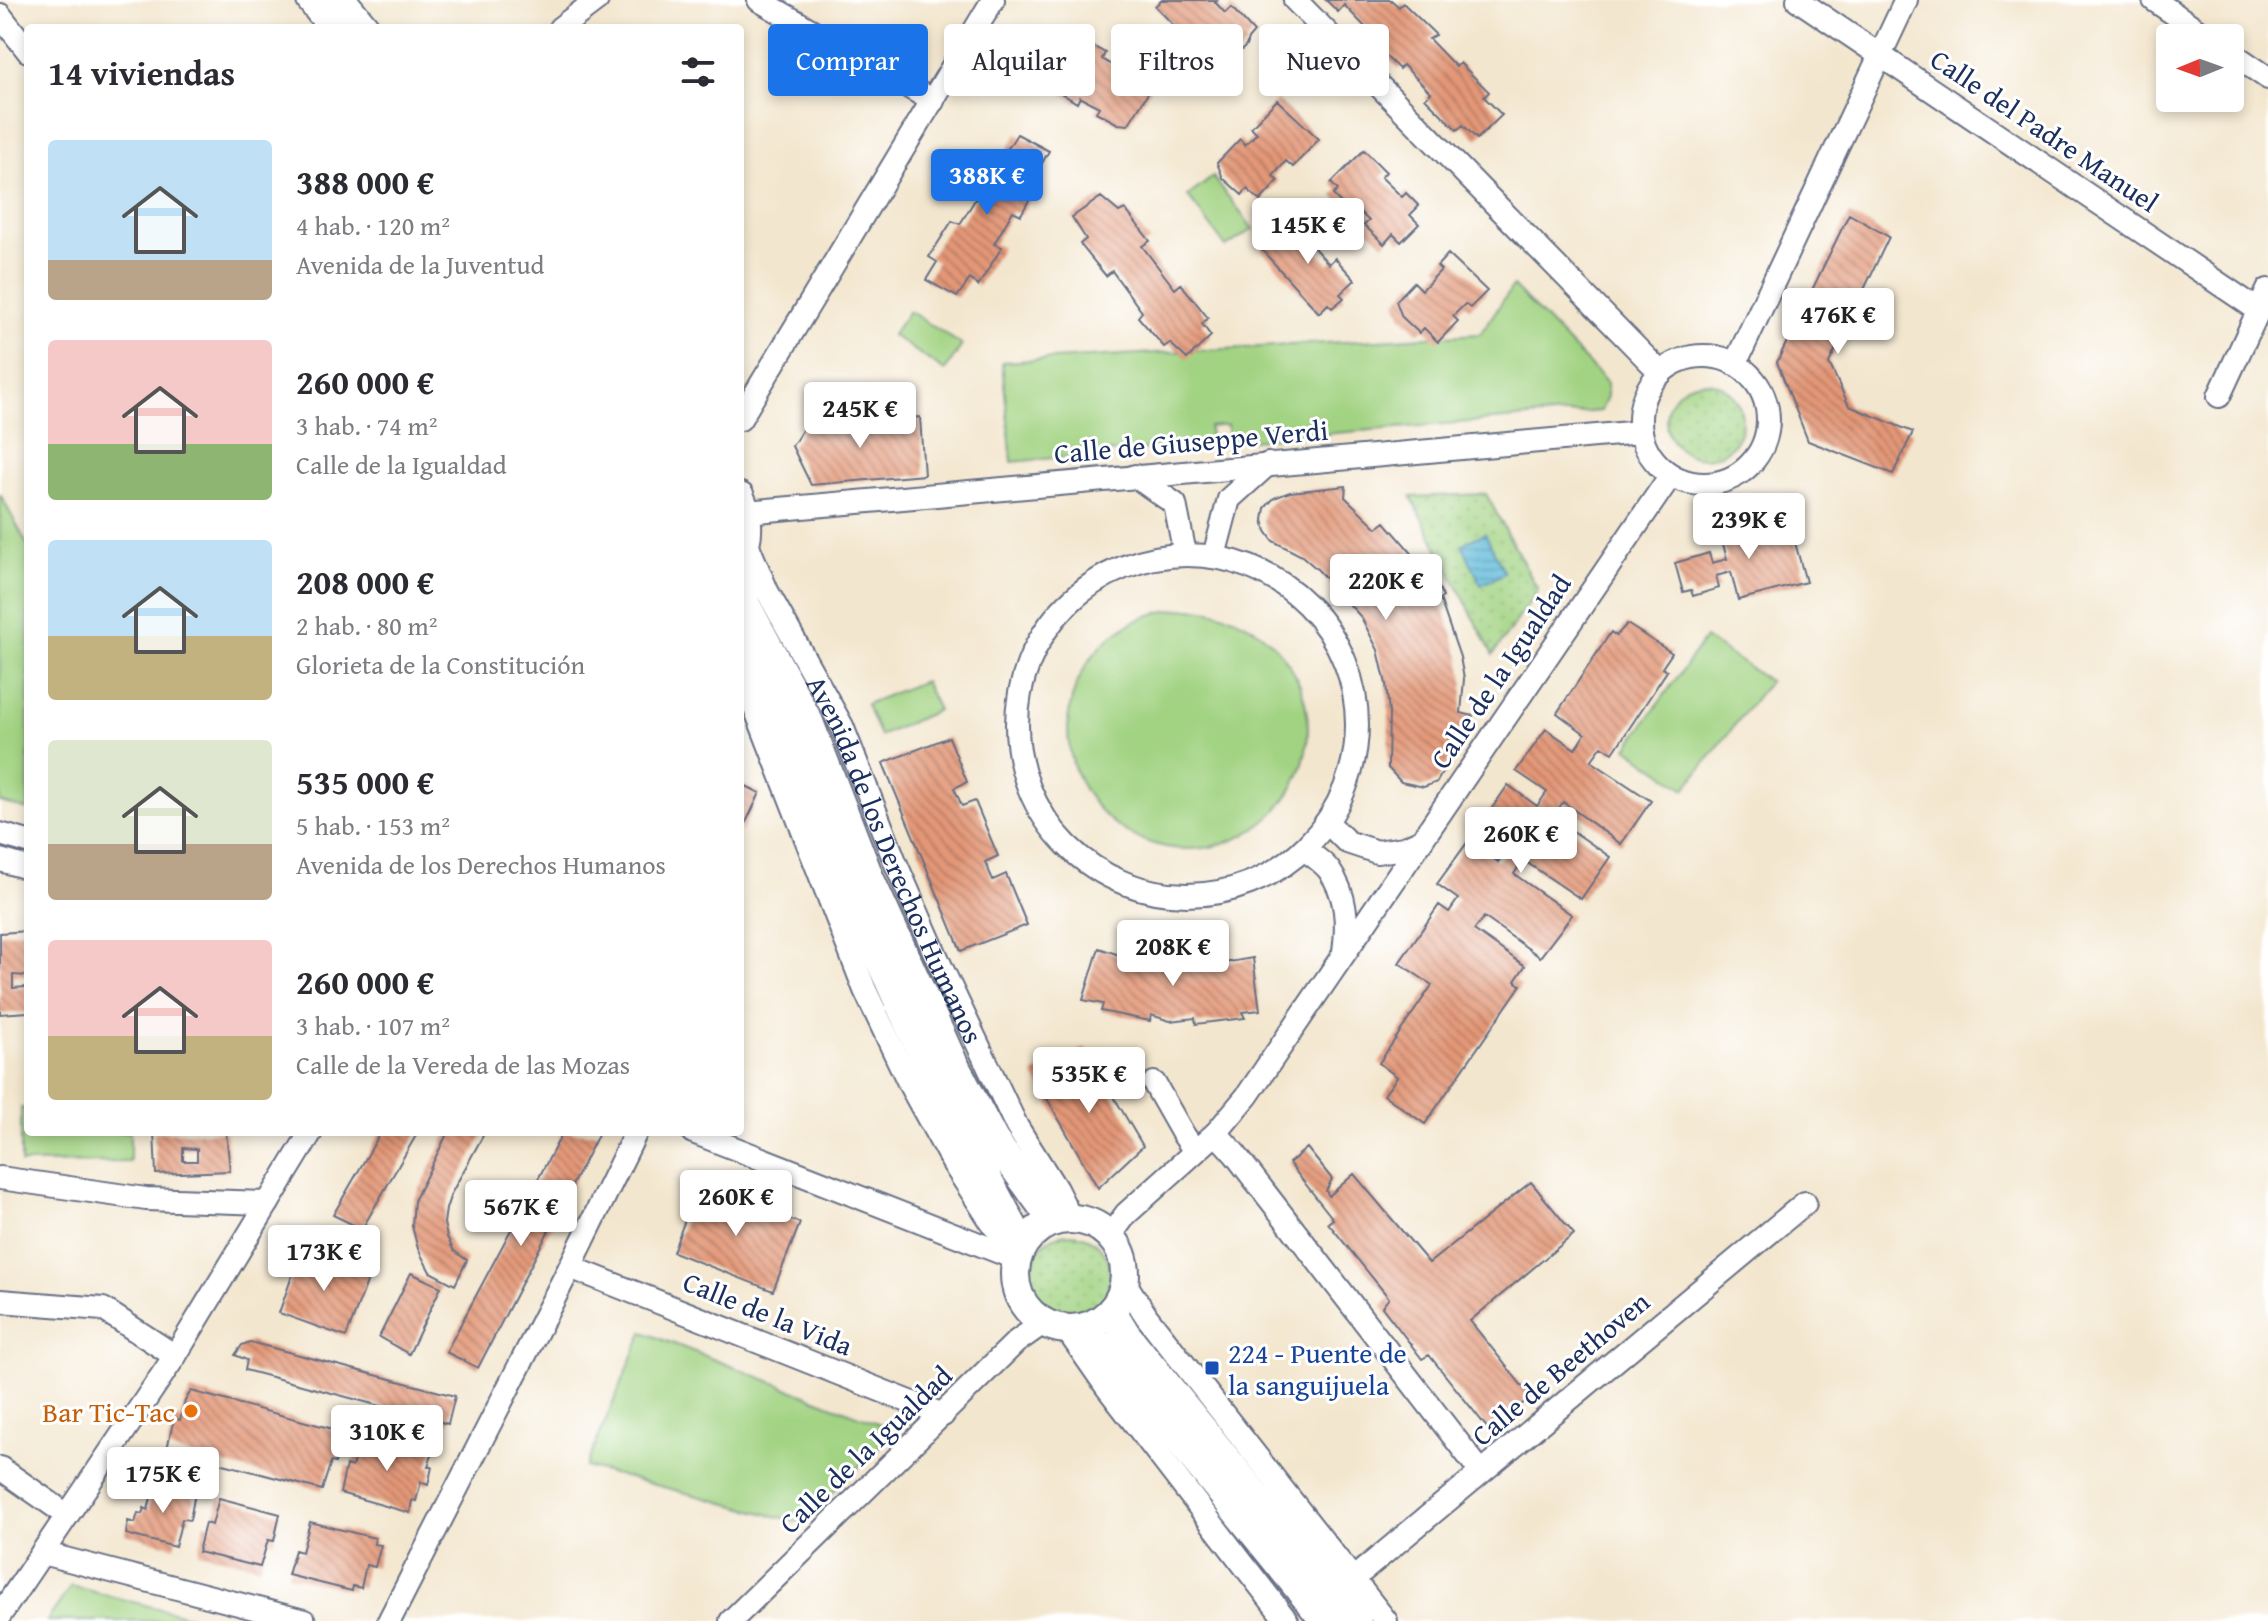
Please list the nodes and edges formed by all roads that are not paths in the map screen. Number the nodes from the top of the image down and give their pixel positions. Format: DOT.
graph roads {
  1 [pos="311,0"];
  2 [pos="342,0"];
  3 [pos="597,0"];
  4 [pos="759,0"];
  5 [pos="993,0"];
  6 [pos="1295,0"];
  7 [pos="1798,0"];
  8 [pos="1906,0"];
  9 [pos="2154,0"];
  10 [pos="0,15"];
  11 [pos="330,24"];
  12 [pos="362,24"];
  13 [pos="565,24"];
  14 [pos="2189,24"];
  15 [pos="24,46"];
  16 [pos="1879,55"];
  17 [pos="2244,62"];
  18 [pos="2268,78"];
  19 [pos="933,101"];
  20 [pos="2263,300"];
  21 [pos="1735,364"];
  22 [pos="1661,373"];
  23 [pos="2219,396"];
  24 [pos="744,412"];
  25 [pos="1641,432"];
  26 [pos="1268,464"];
  27 [pos="1671,475"];
  28 [pos="1135,476"];
  29 [pos="744,505"];
  30 [pos="744,551"];
  31 [pos="1185,554"];
  32 [pos="1214,556"];
  33 [pos="744,597"];
  34 [pos="744,649"];
  35 [pos="744,690"];
  36 [pos="1327,822"];
  37 [pos="0,834"];
  38 [pos="1422,840"];
  39 [pos="24,841"];
  40 [pos="1304,849"];
  41 [pos="0,860"];
  42 [pos="24,867"];
  43 [pos="1344,954"];
  44 [pos="1154,1083"];
  45 [pos="1216,1133"];
  46 [pos="309,1136"];
  47 [pos="634,1136"];
  48 [pos="704,1136"];
  49 [pos="1195,1151"];
  50 [pos="0,1178"];
  51 [pos="268,1203"];
  52 [pos="1805,1203"];
  53 [pos="1062,1220"];
  54 [pos="1110,1236"];
  55 [pos="1020,1252"];
  56 [pos="570,1267"];
  57 [pos="1125,1283"];
  58 [pos="0,1301"];
  59 [pos="1112,1311"];
  60 [pos="1064,1327"];
  61 [pos="175,1356"];
  62 [pos="943,1415"];
  63 [pos="0,1468"];
  64 [pos="1481,1472"];
  65 [pos="67,1515"];
  66 [pos="42,1553"];
  67 [pos="1353,1579"];
  68 [pos="0,1615"];
  69 [pos="304,1621"];
  70 [pos="389,1621"];
  71 [pos="731,1621"];
  72 [pos="1287,1621"];
  73 [pos="1325,1621"];
  74 [pos="1357,1621"];
  75 [pos="1386,1621"];
  1 -- 11 [label="main road"];
  2 -- 12 [label="main road"];
  3 -- 13 [label="street"];
  4 -- 19 [label="street"];
  5 -- 19 [label="street"];
  6 -- 22 [label="street"];
  7 -- 16 [label="street, Calle del Padre Manuel"];
  8 -- 16 [label="street"];
  9 -- 14 [label="street"];
  10 -- 15 [label="street"];
  16 -- 20 [label="street, Calle del Padre Manuel"];
  16 -- 21 [label="street"];
  17 -- 18 [label="street"];
  19 -- 24 [label="street"];
  20 -- 23 [label="street"];
  21 -- 22 [label="street"];
  21 -- 27 [label="street"];
  22 -- 25 [label="street"];
  25 -- 26 [label="street, Calle de Giuseppe Verdi"];
  25 -- 27 [label="street"];
  26 -- 28 [label="street, Calle de Giuseppe Verdi"];
  26 -- 32 [label="street"];
  27 -- 38 [label="street, Calle de la Igualdad"];
  28 -- 29 [label="street, Calle de Giuseppe Verdi"];
  28 -- 31 [label="street"];
  30 -- 53 [label="street, Avenida de los Derechos Humanos"];
  31 -- 32 [label="street"];
  31 -- 40 [label="street"];
  32 -- 36 [label="street"];
  33 -- 53 [label="main road, Avenida de los Derechos Humanos"];
  34 -- 55 [label="main road, Avenida de los Derechos Humanos"];
  35 -- 55 [label="street"];
  36 -- 38 [label="street"];
  36 -- 40 [label="street"];
  37 -- 39 [label="street"];
  38 -- 43 [label="street, Calle de la Igualdad"];
  40 -- 43 [label="street"];
  41 -- 42 [label="street"];
  43 -- 45 [label="street, Calle de la Igualdad"];
  44 -- 49 [label="street"];
  45 -- 49 [label="street, Calle de la Igualdad"];
  45 -- 64 [label="street"];
  46 -- 51 [label="street"];
  47 -- 56 [label="street"];
  48 -- 55 [label="street"];
  49 -- 54 [label="street, Calle de la Igualdad"];
  50 -- 51 [label="street"];
  51 -- 61 [label="street"];
  52 -- 64 [label="street, Calle de Beethoven"];
  53 -- 54 [label="main road"];
  53 -- 55 [label="main road"];
  54 -- 57 [label="main road"];
  55 -- 60 [label="main road"];
  56 -- 62 [label="street, Calle de la Vida"];
  56 -- 70 [label="street"];
  57 -- 59 [label="main road"];
  57 -- 67 [label="street"];
  58 -- 61 [label="street"];
  59 -- 60 [label="main road"];
  59 -- 74 [label="main road"];
  60 -- 62 [label="street, Calle de la Igualdad"];
  60 -- 72 [label="street"];
  60 -- 73 [label="main road"];
  61 -- 65 [label="street"];
  62 -- 71 [label="street, Calle de la Igualdad"];
  63 -- 65 [label="street"];
  64 -- 67 [label="street, Calle de Beethoven"];
  65 -- 66 [label="street"];
  66 -- 68 [label="street"];
  66 -- 69 [label="street"];
  67 -- 75 [label="street"];
}
